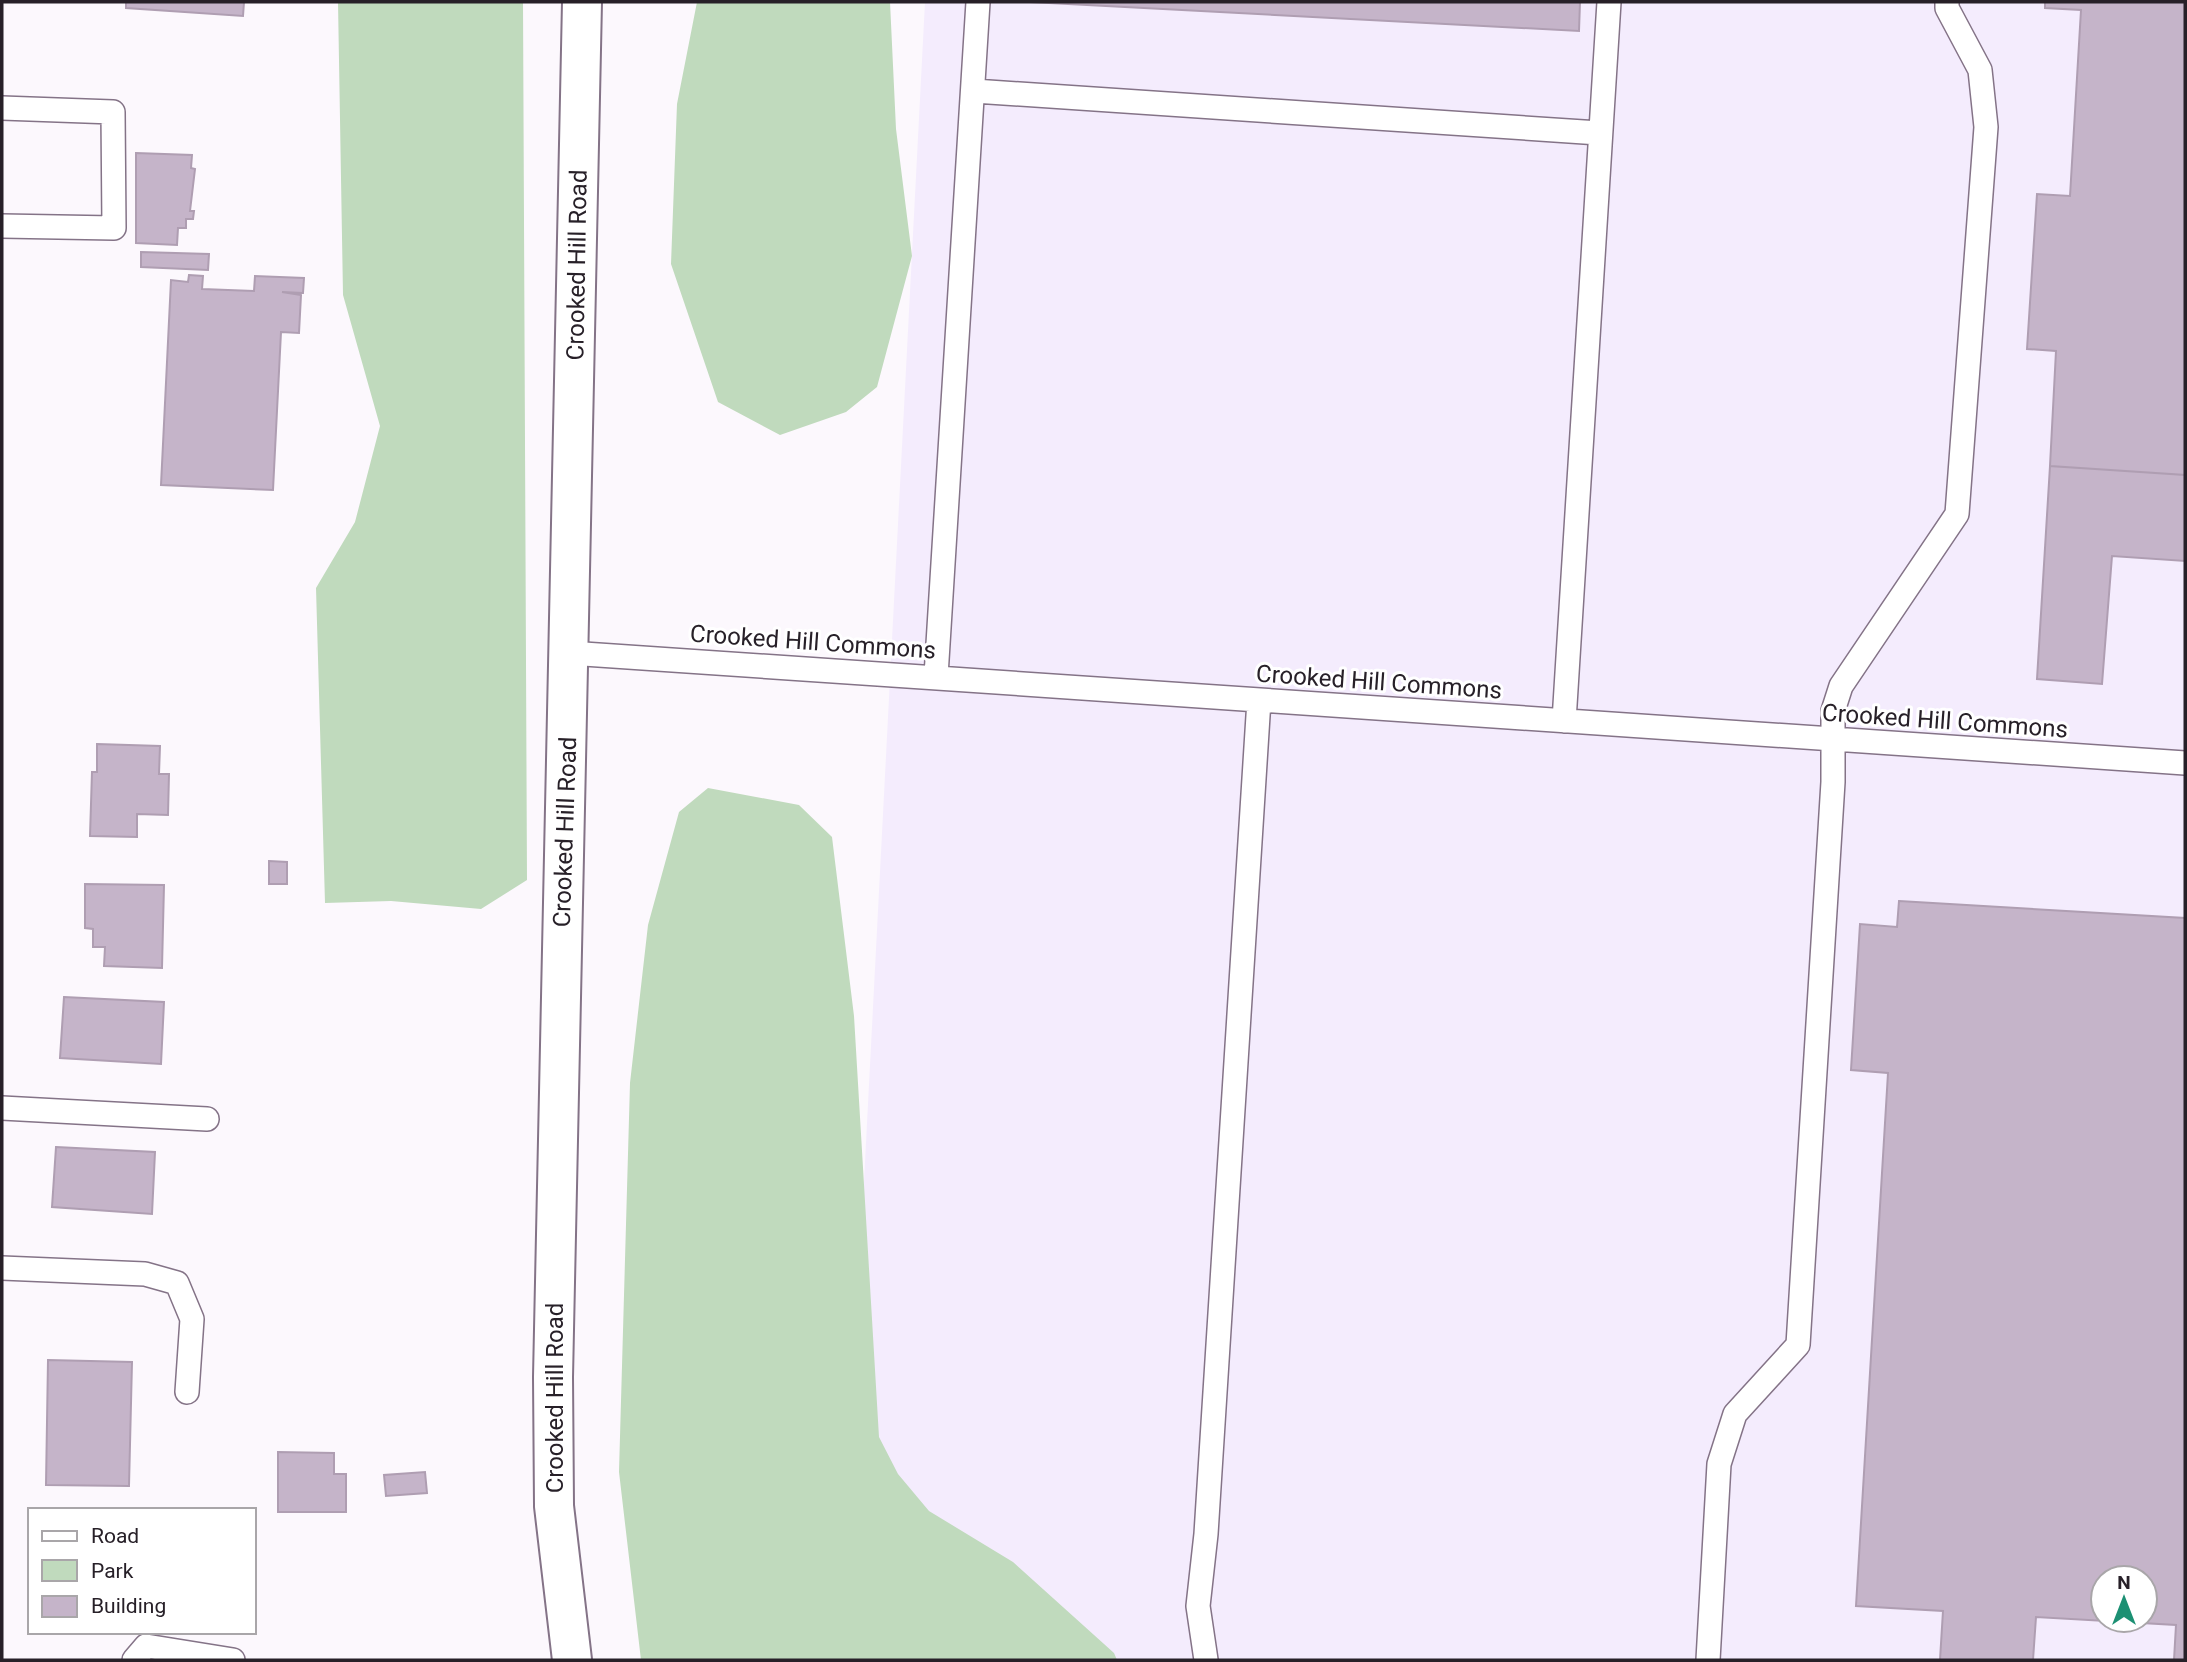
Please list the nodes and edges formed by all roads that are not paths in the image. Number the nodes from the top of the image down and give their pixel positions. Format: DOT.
graph roads {
  1 [pos="582,2"];
  2 [pos="978,2"];
  3 [pos="1609,2"];
  4 [pos="1947,2"];
  5 [pos="974,91"];
  6 [pos="2,108"];
  7 [pos="1599,133"];
  8 [pos="2,226"];
  9 [pos="569,653"];
  10 [pos="936,676"];
  11 [pos="1259,699"];
  12 [pos="1564,721"];
  13 [pos="1832,739"];
  14 [pos="2185,763"];
  15 [pos="2,1108"];
  16 [pos="206,1119"];
  17 [pos="2,1268"];
  18 [pos="187,1392"];
  19 [pos="134,1660"];
  20 [pos="233,1660"];
  21 [pos="572,1660"];
  22 [pos="1206,1660"];
  23 [pos="1708,1660"];
  1 -- 9 [label="main road, Crooked Hill Road"];
  2 -- 5 [label="lane"];
  3 -- 7 [label="lane"];
  4 -- 13 [label="lane"];
  5 -- 7 [label="lane"];
  5 -- 10 [label="lane"];
  6 -- 8 [label="lane"];
  7 -- 12 [label="lane"];
  9 -- 10 [label="lane, Crooked Hill Commons"];
  9 -- 21 [label="main road, Crooked Hill Road"];
  10 -- 11 [label="lane, Crooked Hill Commons"];
  11 -- 12 [label="lane, Crooked Hill Commons"];
  11 -- 22 [label="lane"];
  12 -- 13 [label="lane, Crooked Hill Commons"];
  13 -- 14 [label="lane, Crooked Hill Commons"];
  13 -- 23 [label="lane"];
  15 -- 16 [label="lane"];
  17 -- 18 [label="lane"];
  19 -- 20 [label="lane"];
}
